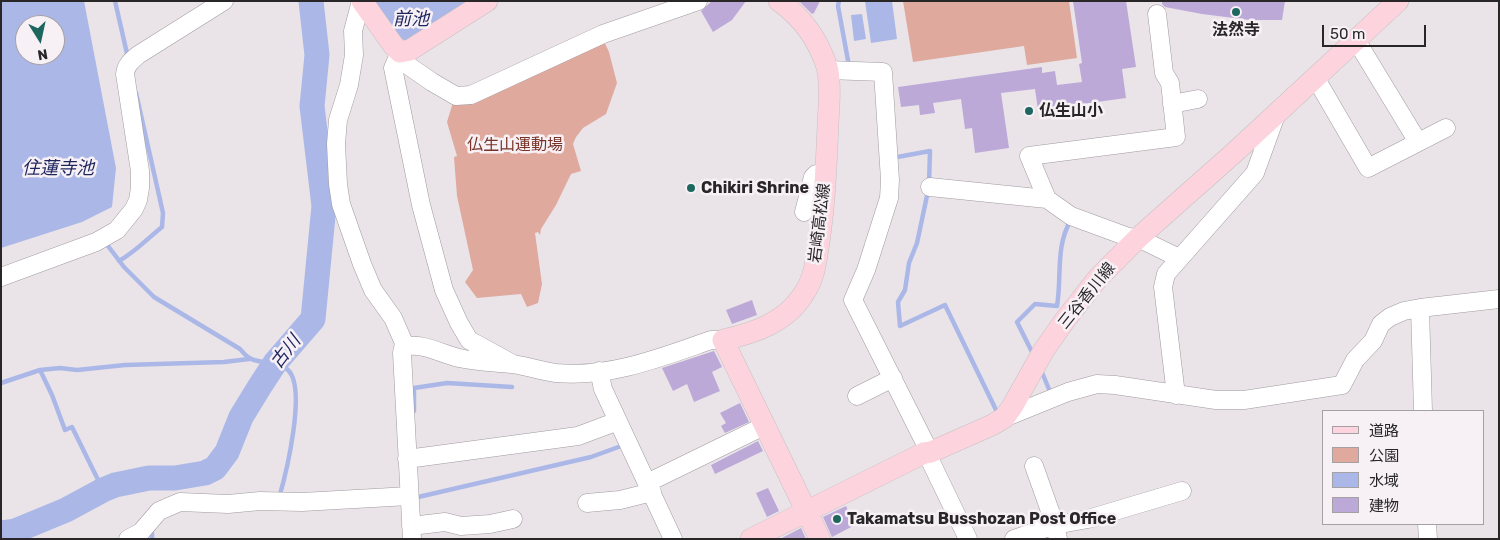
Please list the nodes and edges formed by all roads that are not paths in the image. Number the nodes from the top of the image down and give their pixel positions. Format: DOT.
graph roads {
  1 [pos="224,1"];
  2 [pos="361,1"];
  3 [pos="488,1"];
  4 [pos="698,1"];
  5 [pos="779,1"];
  6 [pos="1398,1"];
  7 [pos="1157,14"];
  8 [pos="1356,40"];
  9 [pos="400,52"];
  10 [pos="828,70"];
  11 [pos="1314,77"];
  12 [pos="1198,99"];
  13 [pos="1172,104"];
  14 [pos="1277,112"];
  15 [pos="1446,128"];
  16 [pos="1418,142"];
  17 [pos="826,174"];
  18 [pos="930,187"];
  19 [pos="1047,199"];
  20 [pos="804,212"];
  21 [pos="1138,238"];
  22 [pos="1179,258"];
  23 [pos="1,277"];
  24 [pos="1499,299"];
  25 [pos="1420,308"];
  26 [pos="724,340"];
  27 [pos="404,347"];
  28 [pos="513,364"];
  29 [pos="599,371"];
  30 [pos="893,378"];
  31 [pos="1176,395"];
  32 [pos="857,396"];
  33 [pos="1422,410"];
  34 [pos="1004,418"];
  35 [pos="618,421"];
  36 [pos="764,426"];
  37 [pos="928,452"];
  38 [pos="407,459"];
  39 [pos="1034,466"];
  40 [pos="650,488"];
  41 [pos="1182,491"];
  42 [pos="409,496"];
  43 [pos="587,503"];
  44 [pos="806,511"];
  45 [pos="513,519"];
  46 [pos="1427,525"];
  47 [pos="412,532"];
  48 [pos="1057,532"];
  49 [pos="128,539"];
  50 [pos="673,539"];
  51 [pos="751,539"];
  52 [pos="820,539"];
  53 [pos="968,539"];
  54 [pos="1014,539"];
  55 [pos="1428,539"];
  1 -- 23 [label="street"];
  2 -- 9 [label="main road"];
  2 -- 27 [label="street"];
  3 -- 9 [label="main road"];
  4 -- 9 [label="street"];
  5 -- 10 [label="main road, 岩崎高松線"];
  6 -- 8 [label="main road, 三谷香川線"];
  7 -- 13 [label="street"];
  8 -- 11 [label="main road, 三谷香川線"];
  8 -- 16 [label="street"];
  9 -- 28 [label="street"];
  10 -- 17 [label="main road, 岩崎高松線"];
  10 -- 30 [label="street"];
  11 -- 14 [label="main road, 三谷香川線"];
  11 -- 16 [label="street"];
  12 -- 13 [label="street"];
  13 -- 19 [label="street"];
  14 -- 21 [label="main road, 三谷香川線"];
  14 -- 22 [label="street"];
  15 -- 16 [label="street"];
  17 -- 20 [label="street"];
  17 -- 26 [label="main road, 岩崎高松線"];
  18 -- 19 [label="street"];
  19 -- 21 [label="street"];
  21 -- 22 [label="street"];
  21 -- 34 [label="main road, 三谷香川線"];
  22 -- 31 [label="street"];
  24 -- 25 [label="street"];
  25 -- 31 [label="street"];
  25 -- 33 [label="street"];
  26 -- 29 [label="street"];
  26 -- 36 [label="main road"];
  27 -- 28 [label="street"];
  27 -- 38 [label="street"];
  28 -- 29 [label="street"];
  29 -- 35 [label="street"];
  30 -- 32 [label="street"];
  30 -- 37 [label="street"];
  31 -- 34 [label="street"];
  34 -- 37 [label="main road"];
  35 -- 38 [label="street"];
  35 -- 40 [label="street"];
  36 -- 40 [label="street"];
  36 -- 44 [label="main road"];
  37 -- 44 [label="main road"];
  37 -- 53 [label="street"];
  38 -- 42 [label="street"];
  39 -- 48 [label="street"];
  40 -- 43 [label="street"];
  40 -- 50 [label="street"];
  41 -- 48 [label="street"];
  42 -- 47 [label="street"];
  42 -- 49 [label="street"];
  44 -- 51 [label="main road"];
  44 -- 52 [label="main road"];
  45 -- 47 [label="street"];
  46 -- 55 [label="street"];
  48 -- 54 [label="street"];
}
